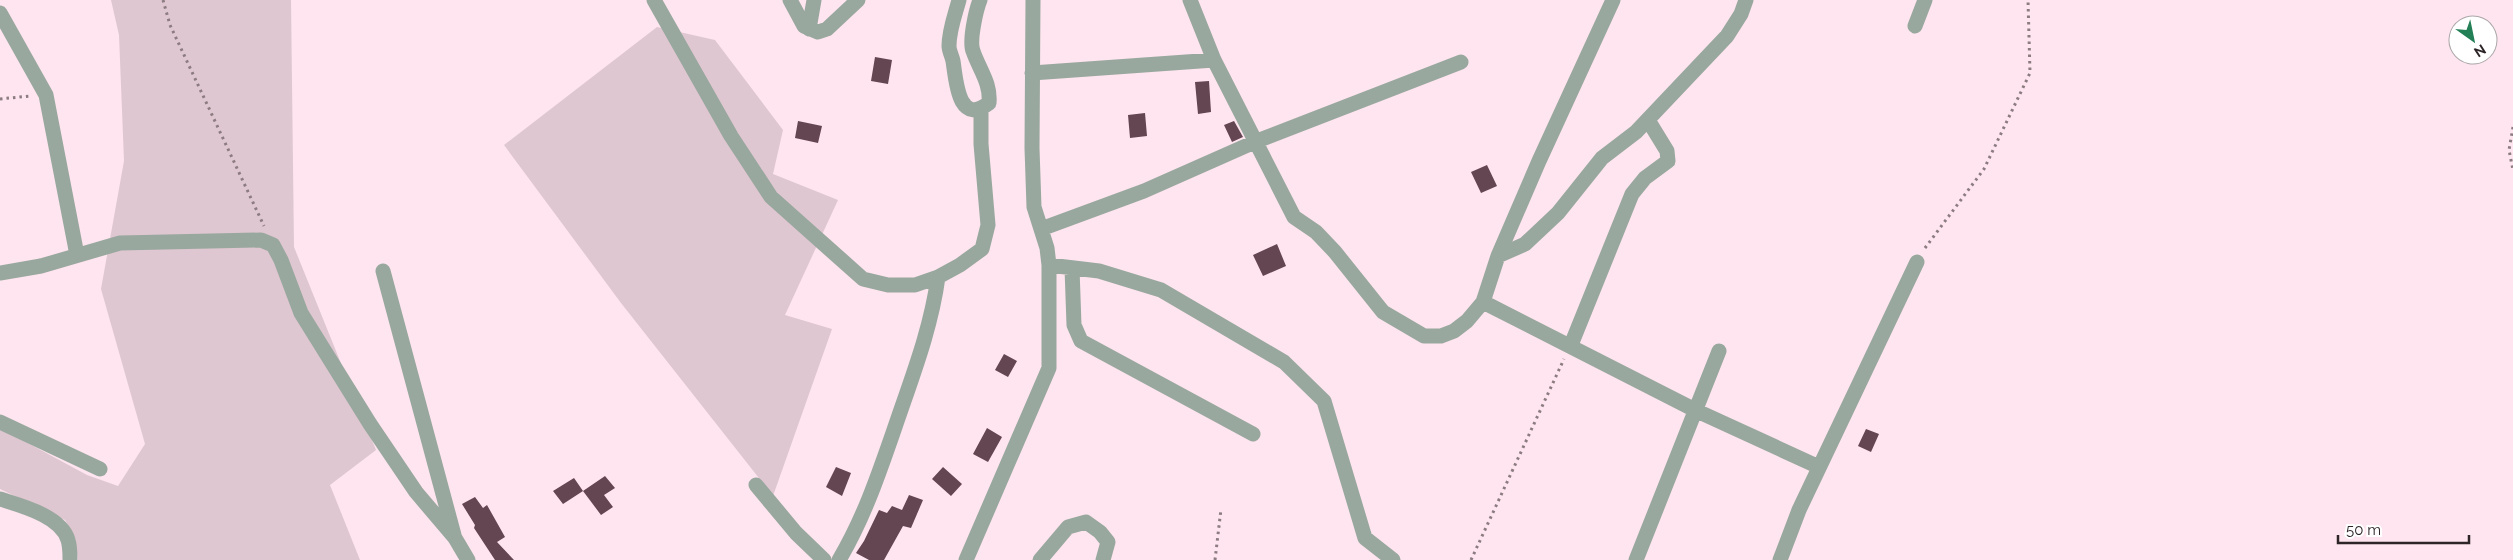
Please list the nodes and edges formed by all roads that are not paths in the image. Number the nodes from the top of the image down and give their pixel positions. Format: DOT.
graph roads {
  1 [pos="654,0"];
  2 [pos="790,0"];
  3 [pos="814,0"];
  4 [pos="858,0"];
  5 [pos="959,0"];
  6 [pos="980,0"];
  7 [pos="1033,0"];
  8 [pos="1190,0"];
  9 [pos="1613,0"];
  10 [pos="1746,0"];
  11 [pos="1925,0"];
  12 [pos="0,13"];
  13 [pos="1915,26"];
  14 [pos="809,29"];
  15 [pos="1214,60"];
  16 [pos="1462,62"];
  17 [pos="1032,73"];
  18 [pos="981,110"];
  19 [pos="1648,120"];
  20 [pos="1257,141"];
  21 [pos="1041,229"];
  22 [pos="77,255"];
  23 [pos="1498,256"];
  24 [pos="1917,262"];
  25 [pos="1049,265"];
  26 [pos="1072,268"];
  27 [pos="383,271"];
  28 [pos="0,273"];
  29 [pos="938,277"];
  30 [pos="1484,302"];
  31 [pos="1571,345"];
  32 [pos="1719,351"];
  33 [pos="1697,411"];
  34 [pos="0,422"];
  35 [pos="1253,434"];
  36 [pos="1819,467"];
  37 [pos="100,469"];
  38 [pos="756,486"];
  39 [pos="0,498"];
  40 [pos="455,538"];
  41 [pos="70,560"];
  42 [pos="468,560"];
  43 [pos="824,560"];
  44 [pos="839,560"];
  45 [pos="966,560"];
  46 [pos="1040,560"];
  47 [pos="1103,560"];
  48 [pos="1393,560"];
  49 [pos="1636,560"];
  50 [pos="1780,560"];
  1 -- 29 [label="street"];
  2 -- 14 [label="street"];
  3 -- 14 [label="street"];
  4 -- 14 [label="street"];
  5 -- 18 [label="street"];
  6 -- 18 [label="street"];
  7 -- 17 [label="street"];
  8 -- 15 [label="street"];
  9 -- 23 [label="street"];
  10 -- 19 [label="street"];
  11 -- 13 [label="street"];
  12 -- 22 [label="street"];
  15 -- 17 [label="street"];
  15 -- 20 [label="street"];
  16 -- 20 [label="street"];
  17 -- 21 [label="street"];
  18 -- 29 [label="street"];
  19 -- 23 [label="street"];
  19 -- 31 [label="street"];
  20 -- 21 [label="street"];
  20 -- 30 [label="street"];
  21 -- 25 [label="street"];
  22 -- 28 [label="street"];
  22 -- 40 [label="street"];
  23 -- 30 [label="street"];
  24 -- 36 [label="street"];
  25 -- 26 [label="street"];
  25 -- 45 [label="street"];
  26 -- 35 [label="street"];
  26 -- 48 [label="street"];
  27 -- 40 [label="street"];
  29 -- 44 [label="street"];
  30 -- 31 [label="street"];
  31 -- 33 [label="street"];
  32 -- 33 [label="street"];
  33 -- 36 [label="street"];
  33 -- 49 [label="street"];
  34 -- 37 [label="street"];
  36 -- 50 [label="street"];
  38 -- 43 [label="street"];
  39 -- 41 [label="street"];
  40 -- 42 [label="street"];
  46 -- 47 [label="street"];
}
